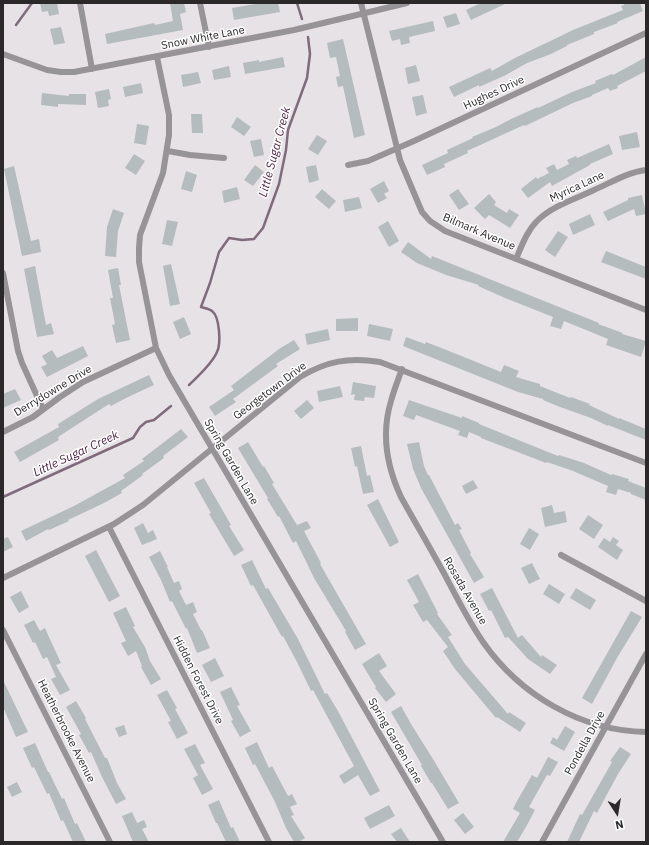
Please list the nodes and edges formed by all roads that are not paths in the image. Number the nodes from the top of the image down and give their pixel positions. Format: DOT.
graph roads {
  1 [pos="80,3"];
  2 [pos="200,3"];
  3 [pos="361,3"];
  4 [pos="407,3"];
  5 [pos="364,13"];
  6 [pos="646,33"];
  7 [pos="209,47"];
  8 [pos="3,54"];
  9 [pos="157,57"];
  10 [pos="92,69"];
  11 [pos="397,148"];
  12 [pos="168,150"];
  13 [pos="224,158"];
  14 [pos="348,165"];
  15 [pos="646,170"];
  16 [pos="516,259"];
  17 [pos="3,273"];
  18 [pos="646,310"];
  19 [pos="156,348"];
  20 [pos="402,369"];
  21 [pos="43,409"];
  22 [pos="3,432"];
  23 [pos="212,449"];
  24 [pos="646,463"];
  25 [pos="109,527"];
  26 [pos="561,555"];
  27 [pos="3,578"];
  28 [pos="646,601"];
  29 [pos="3,630"];
  30 [pos="646,654"];
  31 [pos="605,727"];
  32 [pos="646,732"];
  33 [pos="110,842"];
  34 [pos="269,842"];
  35 [pos="442,842"];
  36 [pos="542,842"];
  1 -- 10 [label="street"];
  2 -- 7 [label="street"];
  3 -- 5 [label="street, Bilmark Avenue"];
  4 -- 5 [label="street, Snow White Lane"];
  5 -- 7 [label="street, Snow White Lane"];
  5 -- 11 [label="street, Bilmark Avenue"];
  6 -- 11 [label="street, Hughes Drive"];
  7 -- 9 [label="street, Snow White Lane"];
  8 -- 10 [label="street, Snow White Lane"];
  9 -- 10 [label="street, Snow White Lane"];
  9 -- 12 [label="street, Spring Garden Lane"];
  11 -- 14 [label="street, Hughes Drive"];
  11 -- 16 [label="street, Bilmark Avenue"];
  12 -- 13 [label="street"];
  12 -- 19 [label="street, Spring Garden Lane"];
  15 -- 16 [label="street, Myrica Lane"];
  16 -- 18 [label="street, Bilmark Avenue"];
  17 -- 21 [label="street"];
  19 -- 21 [label="street, Derrydowne Drive"];
  19 -- 23 [label="street, Spring Garden Lane"];
  20 -- 23 [label="street, Georgetown Drive"];
  20 -- 24 [label="street, Georgetown Drive"];
  20 -- 31 [label="street, Rosada Avenue"];
  21 -- 22 [label="street, Derrydowne Drive"];
  23 -- 25 [label="street, Georgetown Drive"];
  23 -- 35 [label="street, Spring Garden Lane"];
  25 -- 27 [label="street, Georgetown Drive"];
  25 -- 34 [label="street, Hidden Forest Drive"];
  26 -- 28 [label="street"];
  29 -- 33 [label="street, Heatherbrooke Avenue"];
  30 -- 31 [label="street, Pondella Drive"];
  31 -- 32 [label="street, Rosada Avenue"];
  31 -- 36 [label="street, Pondella Drive"];
}
